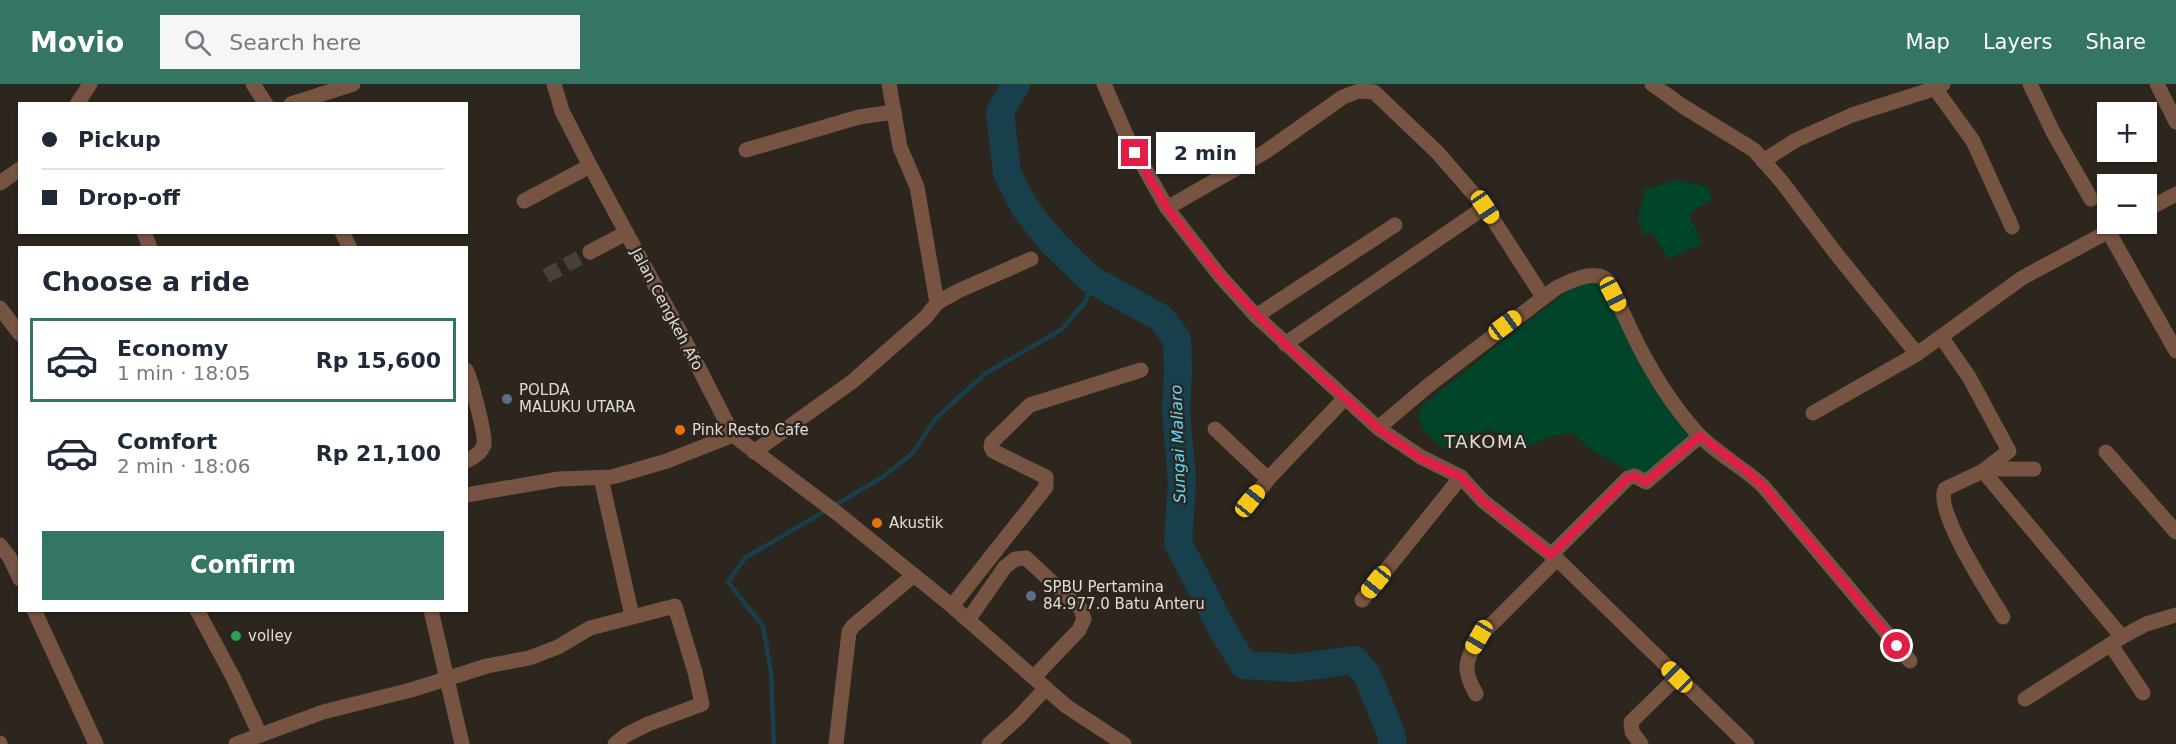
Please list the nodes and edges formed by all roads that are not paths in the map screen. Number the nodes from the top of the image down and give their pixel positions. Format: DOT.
graph roads {
  1 [pos="90,84"];
  2 [pos="253,84"];
  3 [pos="353,84"];
  4 [pos="554,84"];
  5 [pos="889,84"];
  6 [pos="1104,84"];
  7 [pos="1652,84"];
  8 [pos="2030,84"];
  9 [pos="2157,84"];
  10 [pos="1937,85"];
  11 [pos="78,102"];
  12 [pos="265,102"];
  13 [pos="297,102"];
  14 [pos="894,112"];
  15 [pos="2176,122"];
  16 [pos="746,150"];
  17 [pos="1763,161"];
  18 [pos="590,166"];
  19 [pos="18,170"];
  20 [pos="0,183"];
  21 [pos="2176,194"];
  22 [pos="2091,198"];
  23 [pos="524,201"];
  24 [pos="2157,204"];
  25 [pos="1485,207"];
  26 [pos="1167,208"];
  27 [pos="1395,225"];
  28 [pos="2012,226"];
  29 [pos="626,233"];
  30 [pos="2101,234"];
  31 [pos="2110,234"];
  32 [pos="590,252"];
  33 [pos="1031,259"];
  34 [pos="1543,297"];
  35 [pos="937,303"];
  36 [pos="0,308"];
  37 [pos="1257,316"];
  38 [pos="18,331"];
  39 [pos="1942,338"];
  40 [pos="1285,344"];
  41 [pos="2176,351"];
  42 [pos="1917,354"];
  43 [pos="1141,370"];
  44 [pos="468,377"];
  45 [pos="1345,398"];
  46 [pos="1813,413"];
  47 [pos="1378,428"];
  48 [pos="1215,429"];
  49 [pos="733,435"];
  50 [pos="1700,436"];
  51 [pos="754,452"];
  52 [pos="2106,452"];
  53 [pos="468,460"];
  54 [pos="2034,469"];
  55 [pos="1985,470"];
  56 [pos="1461,477"];
  57 [pos="602,478"];
  58 [pos="1268,479"];
  59 [pos="468,495"];
  60 [pos="1246,509"];
  61 [pos="2176,532"];
  62 [pos="8,556"];
  63 [pos="1554,557"];
  64 [pos="18,575"];
  65 [pos="914,575"];
  66 [pos="1362,600"];
  67 [pos="952,606"];
  68 [pos="35,612"];
  69 [pos="198,612"];
  70 [pos="432,612"];
  71 [pos="2176,615"];
  72 [pos="632,616"];
  73 [pos="2003,617"];
  74 [pos="968,620"];
  75 [pos="2117,641"];
  76 [pos="1910,661"];
  77 [pos="1034,677"];
  78 [pos="1677,677"];
  79 [pos="448,678"];
  80 [pos="1045,689"];
  81 [pos="2143,693"];
  82 [pos="1476,694"];
  83 [pos="2025,699"];
  84 [pos="265,737"];
  85 [pos="96,744"];
  86 [pos="236,744"];
  87 [pos="462,744"];
  88 [pos="615,744"];
  89 [pos="836,744"];
  90 [pos="989,744"];
  91 [pos="1124,744"];
  92 [pos="1641,744"];
  93 [pos="1748,744"];
  1 -- 11 [label="street"];
  2 -- 12 [label="street"];
  3 -- 13 [label="street"];
  4 -- 18 [label="street, Jalan Cengkeh Afo"];
  5 -- 14 [label="street"];
  6 -- 26 [label="street"];
  7 -- 17 [label="street"];
  8 -- 22 [label="street"];
  9 -- 15 [label="street"];
  10 -- 17 [label="street"];
  10 -- 28 [label="street"];
  14 -- 16 [label="street"];
  14 -- 35 [label="street"];
  17 -- 42 [label="street"];
  18 -- 23 [label="street"];
  18 -- 29 [label="street, Jalan Cengkeh Afo"];
  19 -- 20 [label="street"];
  21 -- 24 [label="street"];
  25 -- 26 [label="street"];
  25 -- 34 [label="street"];
  25 -- 40 [label="street"];
  26 -- 37 [label="street"];
  27 -- 37 [label="street"];
  29 -- 32 [label="street"];
  29 -- 49 [label="street, Jalan Cengkeh Afo"];
  30 -- 39 [label="street"];
  31 -- 41 [label="street"];
  33 -- 35 [label="street"];
  34 -- 47 [label="street"];
  34 -- 50 [label="street"];
  35 -- 51 [label="street"];
  36 -- 38 [label="street"];
  37 -- 40 [label="street"];
  39 -- 42 [label="street"];
  39 -- 55 [label="street"];
  40 -- 45 [label="street"];
  42 -- 46 [label="street"];
  43 -- 67 [label="street"];
  44 -- 53 [label="street"];
  45 -- 47 [label="street"];
  45 -- 58 [label="street"];
  47 -- 56 [label="street"];
  48 -- 58 [label="street"];
  49 -- 51 [label="street, Jalan Cengkeh Afo"];
  49 -- 57 [label="street"];
  50 -- 63 [label="street"];
  50 -- 76 [label="street"];
  51 -- 65 [label="street, Jalan Cengkeh Afo"];
  52 -- 61 [label="street"];
  54 -- 55 [label="street"];
  55 -- 73 [label="street"];
  55 -- 75 [label="street"];
  56 -- 63 [label="street"];
  56 -- 66 [label="street"];
  57 -- 59 [label="street"];
  57 -- 72 [label="street"];
  58 -- 60 [label="street"];
  62 -- 64 [label="street"];
  63 -- 78 [label="street"];
  63 -- 82 [label="street"];
  65 -- 67 [label="street, Jalan Cengkeh Afo"];
  65 -- 89 [label="street"];
  67 -- 74 [label="street, Jalan Cengkeh Afo"];
  68 -- 85 [label="street"];
  69 -- 84 [label="street"];
  70 -- 79 [label="street"];
  71 -- 75 [label="street"];
  72 -- 79 [label="street"];
  72 -- 88 [label="street"];
  74 -- 77 [label="street, Jalan Cengkeh Afo"];
  74 -- 77 [label="street"];
  75 -- 81 [label="street"];
  75 -- 83 [label="street"];
  77 -- 80 [label="street, Jalan Cengkeh Afo"];
  78 -- 92 [label="street"];
  78 -- 93 [label="street"];
  79 -- 84 [label="street"];
  79 -- 87 [label="street"];
  80 -- 90 [label="street"];
  80 -- 91 [label="street, Jalan Cengkeh Afo"];
  84 -- 86 [label="street"];
}
